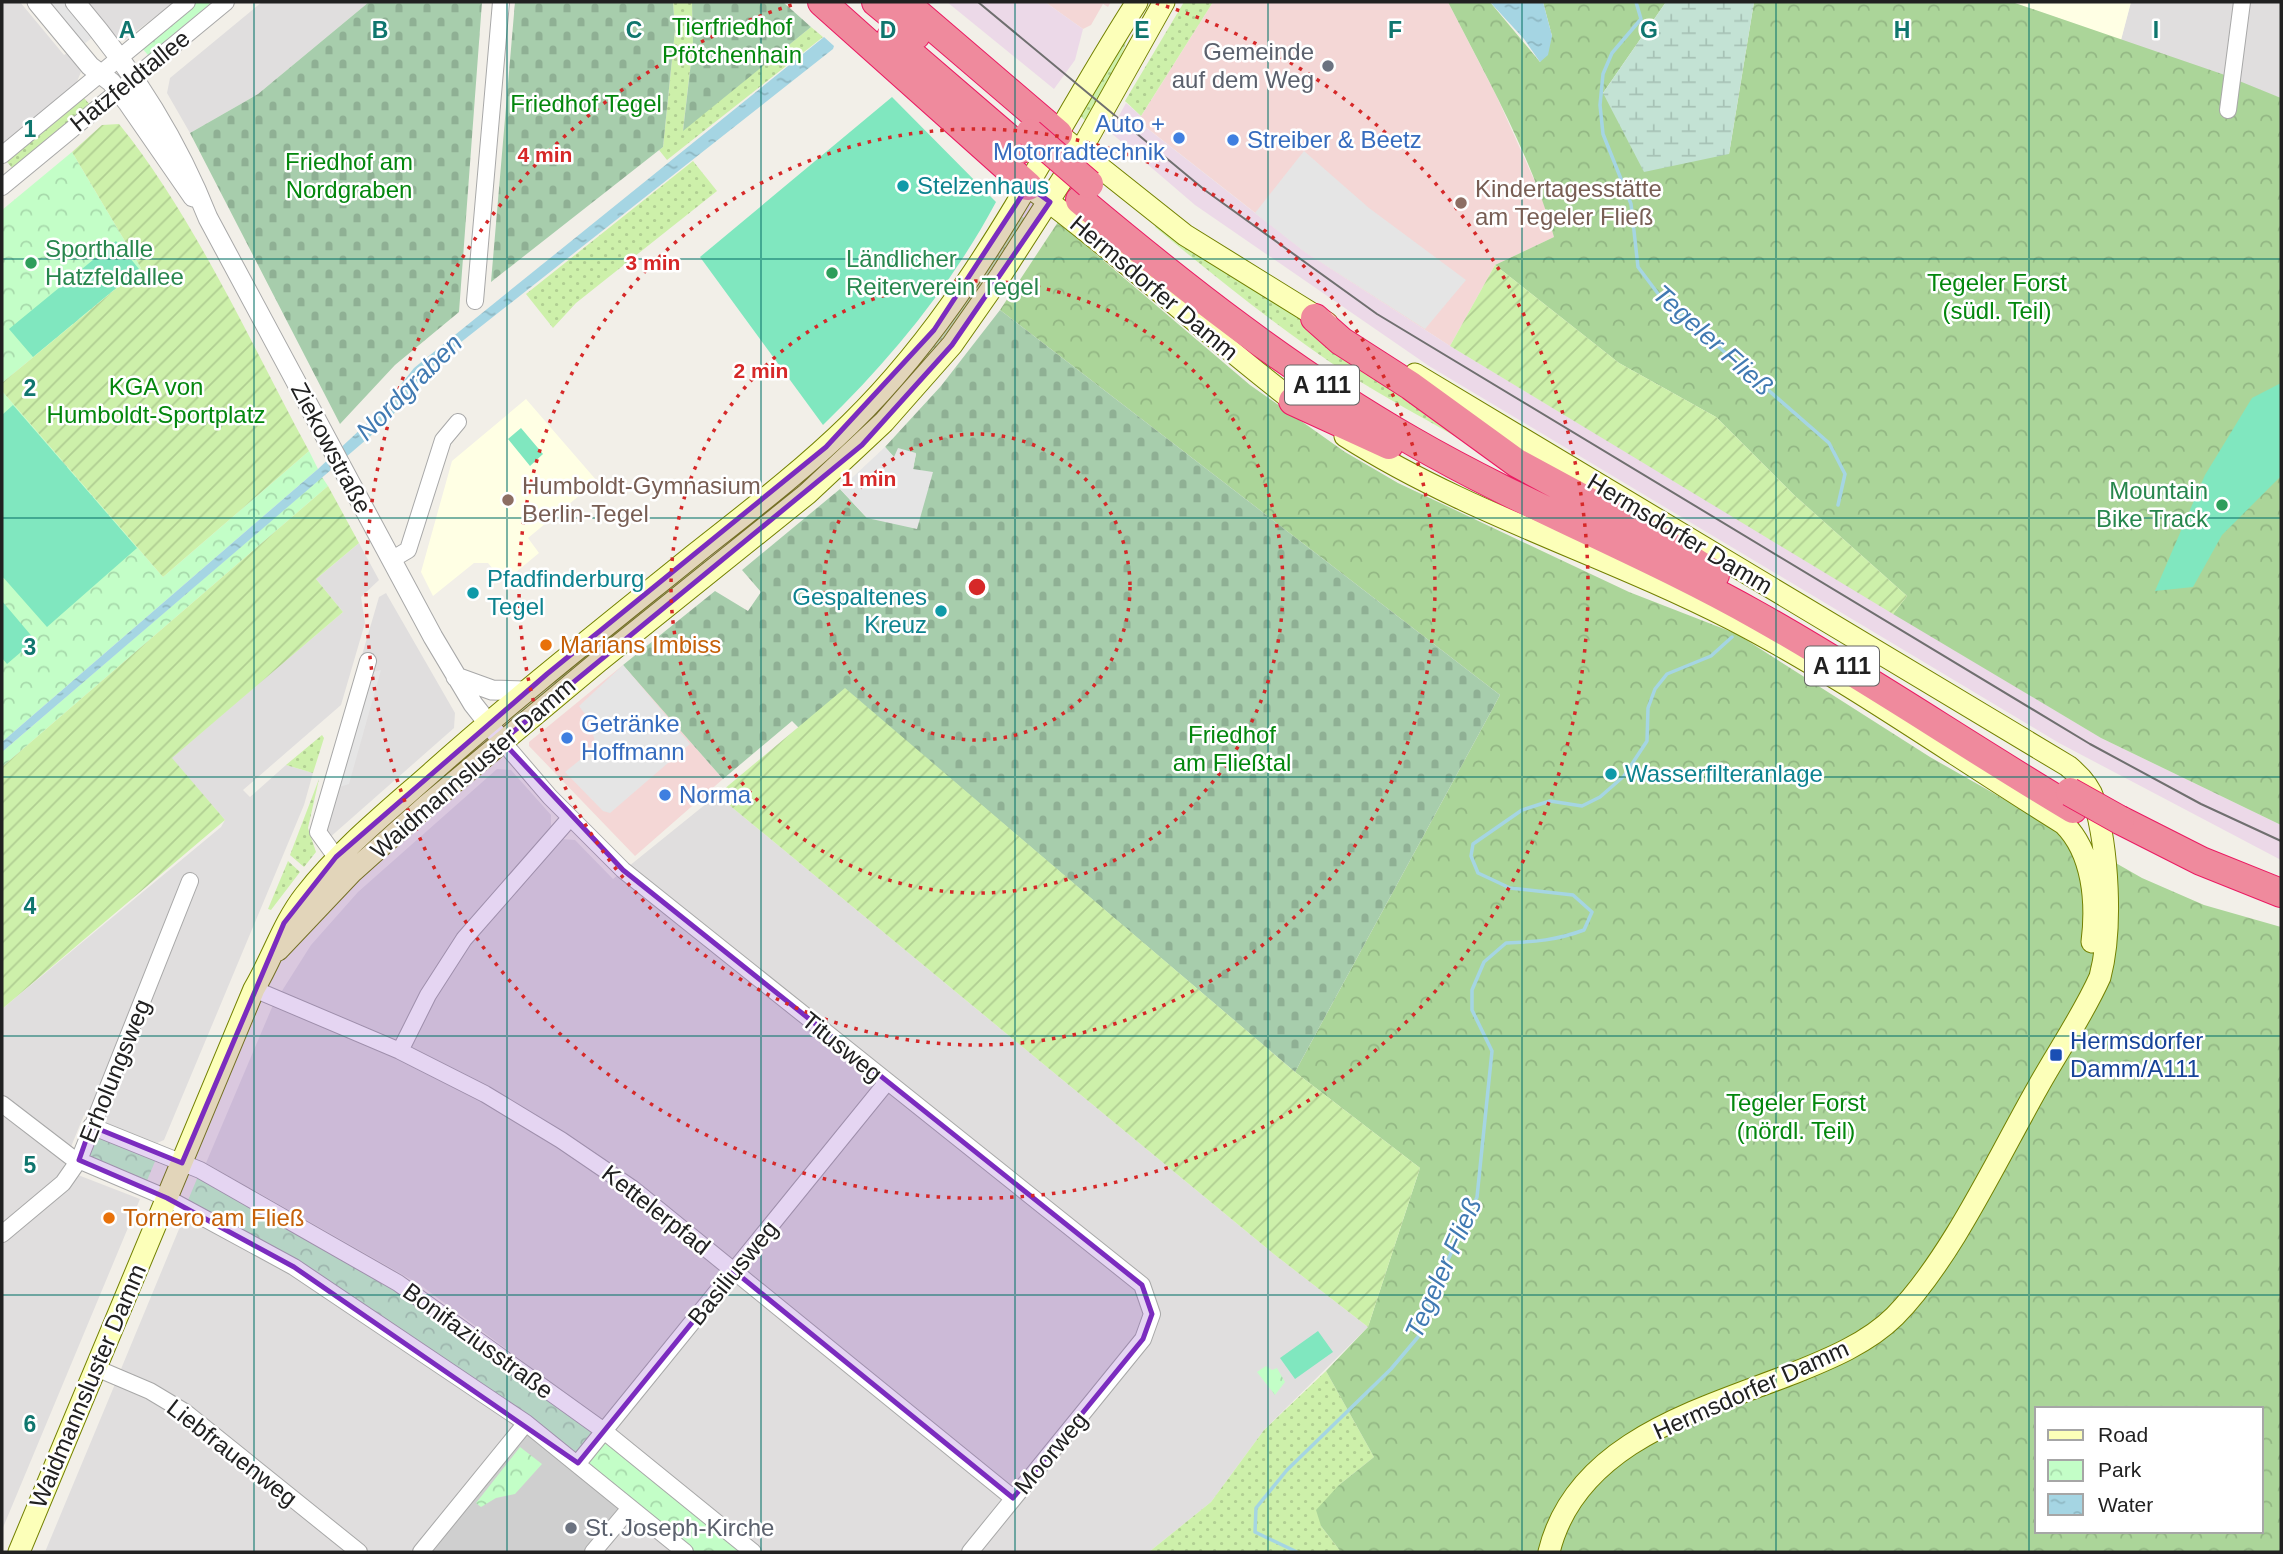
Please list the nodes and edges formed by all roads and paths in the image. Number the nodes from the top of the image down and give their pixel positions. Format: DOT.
graph roads {
  1 [pos="37,2"];
  2 [pos="75,2"];
  3 [pos="187,2"];
  4 [pos="226,2"];
  5 [pos="500,2"];
  6 [pos="822,2"];
  7 [pos="848,2"];
  8 [pos="876,2"];
  9 [pos="904,2"];
  10 [pos="1137,2"];
  11 [pos="1163,2"];
  12 [pos="2242,2"];
  13 [pos="122,58"];
  14 [pos="99,75"];
  15 [pos="135,77"];
  16 [pos="118,90"];
  17 [pos="2228,110"];
  18 [pos="1058,134"];
  19 [pos="1025,141"];
  20 [pos="1080,152"];
  21 [pos="2,155"];
  22 [pos="2,187"];
  23 [pos="1084,192"];
  24 [pos="1039,194"];
  25 [pos="208,218"];
  26 [pos="475,301"];
  27 [pos="1315,317"];
  28 [pos="1293,401"];
  29 [pos="458,422"];
  30 [pos="1590,531"];
  31 [pos="391,560"];
  32 [pos="1717,577"];
  33 [pos="368,662"];
  34 [pos="456,677"];
  35 [pos="526,691"];
  36 [pos="488,724"];
  37 [pos="502,741"];
  38 [pos="2071,801"];
  39 [pos="570,818"];
  40 [pos="2121,829"];
  41 [pos="336,857"];
  42 [pos="351,873"];
  43 [pos="190,881"];
  44 [pos="2281,893"];
  45 [pos="2281,908"];
  46 [pos="276,951"];
  47 [pos="254,989"];
  48 [pos="2081,1009"];
  49 [pos="400,1051"];
  50 [pos="887,1082"];
  51 [pos="2,1104"];
  52 [pos="91,1126"];
  53 [pos="79,1160"];
  54 [pos="182,1163"];
  55 [pos="167,1198"];
  56 [pos="2,1234"];
  57 [pos="734,1271"];
  58 [pos="1133,1353"];
  59 [pos="96,1368"];
  60 [pos="526,1423"];
  61 [pos="604,1431"];
  62 [pos="578,1463"];
  63 [pos="1013,1498"];
  64 [pos="630,1508"];
  65 [pos="19,1552"];
  66 [pos="359,1552"];
  67 [pos="421,1552"];
  68 [pos="593,1552"];
  69 [pos="685,1552"];
  70 [pos="753,1552"];
  71 [pos="970,1552"];
  72 [pos="1549,1552"];
  1 -- 14 [label="street, Ziekowstraße"];
  2 -- 13 [label="street, Ziekowstraße"];
  3 -- 13 [label="street, Hatzfeldtallee"];
  4 -- 15 [label="street, Hatzfeldtallee"];
  5 -- 26 [label="street"];
  6 -- 24 [label="highway"];
  7 -- 19 [label="highway, A 111"];
  8 -- 19 [label="highway, A 111"];
  9 -- 18 [label="highway"];
  10 -- 18 [label="main road, Waidmannsluster Damm"];
  11 -- 20 [label="main road, Waidmannsluster Damm"];
  12 -- 17 [label="street"];
  13 -- 14 [label="street, Hatzfeldtallee"];
  13 -- 15 [label="street, Ziekowstraße"];
  14 -- 16 [label="street, Ziekowstraße"];
  14 -- 21 [label="street, Hatzfeldtallee"];
  15 -- 16 [label="street, Hatzfeldtallee"];
  15 -- 25 [label="street, Ziekowstraße"];
  16 -- 22 [label="street, Hatzfeldtallee"];
  16 -- 25 [label="street, Ziekowstraße"];
  18 -- 20 [label="main road, Hermsdorfer Damm"];
  18 -- 24 [label="main road, Waidmannsluster Damm"];
  19 -- 23 [label="highway, A 111"];
  20 -- 24 [label="main road, Waidmannsluster Damm"];
  20 -- 27 [label="main road, Hermsdorfer Damm"];
  23 -- 30 [label="highway, A 111"];
  23 -- 32 [label="highway, A 111"];
  24 -- 28 [label="main road, Hermsdorfer Damm"];
  24 -- 35 [label="main road, Waidmannsluster Damm"];
  24 -- 37 [label="main road, Waidmannsluster Damm"];
  25 -- 31 [label="street, Ziekowstraße"];
  27 -- 32 [label="highway"];
  27 -- 48 [label="main road, Hermsdorfer Damm"];
  28 -- 30 [label="highway"];
  28 -- 48 [label="main road, Hermsdorfer Damm"];
  29 -- 31 [label="street"];
  30 -- 38 [label="highway, A 111"];
  31 -- 34 [label="street, Ziekowstraße"];
  32 -- 38 [label="highway, A 111"];
  33 -- 41 [label="street, Waidmannsluster Damm"];
  34 -- 35 [label="street"];
  34 -- 36 [label="street, Ziekowstraße"];
  35 -- 36 [label="main road, Waidmannsluster Damm"];
  36 -- 37 [label="street, Ziekowstraße"];
  36 -- 41 [label="main road, Waidmannsluster Damm"];
  37 -- 39 [label="street, Titusweg"];
  37 -- 42 [label="main road, Waidmannsluster Damm"];
  38 -- 40 [label="highway, A 111"];
  39 -- 49 [label="street"];
  39 -- 50 [label="street, Titusweg"];
  40 -- 44 [label="highway, A 111"];
  40 -- 45 [label="highway, A 111"];
  41 -- 42 [label="main road, Waidmannsluster Damm"];
  41 -- 46 [label="main road, Waidmannsluster Damm"];
  42 -- 46 [label="main road, Waidmannsluster Damm"];
  43 -- 52 [label="street, Erholungsweg"];
  46 -- 47 [label="main road, Waidmannsluster Damm"];
  47 -- 49 [label="street, Kettelerpfad"];
  47 -- 54 [label="main road, Waidmannsluster Damm"];
  48 -- 72 [label="main road, Hermsdorfer Damm"];
  49 -- 57 [label="street, Kettelerpfad"];
  50 -- 57 [label="street, Basiliusweg"];
  50 -- 58 [label="street, Titusweg"];
  51 -- 53 [label="street, Bonifaziusstraße"];
  52 -- 53 [label="street, Erholungsweg"];
  52 -- 54 [label="street, Bonifaziusstraße"];
  53 -- 55 [label="street, Bonifaziusstraße"];
  53 -- 56 [label="street, Erholungsweg"];
  54 -- 55 [label="main road, Waidmannsluster Damm"];
  54 -- 61 [label="street, Bonifaziusstraße"];
  55 -- 59 [label="main road, Waidmannsluster Damm"];
  55 -- 60 [label="street, Bonifaziusstraße"];
  57 -- 61 [label="street, Basiliusweg"];
  57 -- 63 [label="street, Kettelerpfad"];
  58 -- 63 [label="street, Moorweg"];
  59 -- 65 [label="main road, Waidmannsluster Damm"];
  59 -- 66 [label="street, Liebfrauenweg"];
  60 -- 62 [label="street, Bonifaziusstraße"];
  60 -- 67 [label="street"];
  61 -- 62 [label="street, Basiliusweg"];
  61 -- 70 [label="street, Bonifaziusstraße"];
  62 -- 64 [label="street, Bonifaziusstraße"];
  63 -- 71 [label="street, Moorweg"];
  64 -- 68 [label="street"];
  64 -- 69 [label="street, Bonifaziusstraße"];
}
